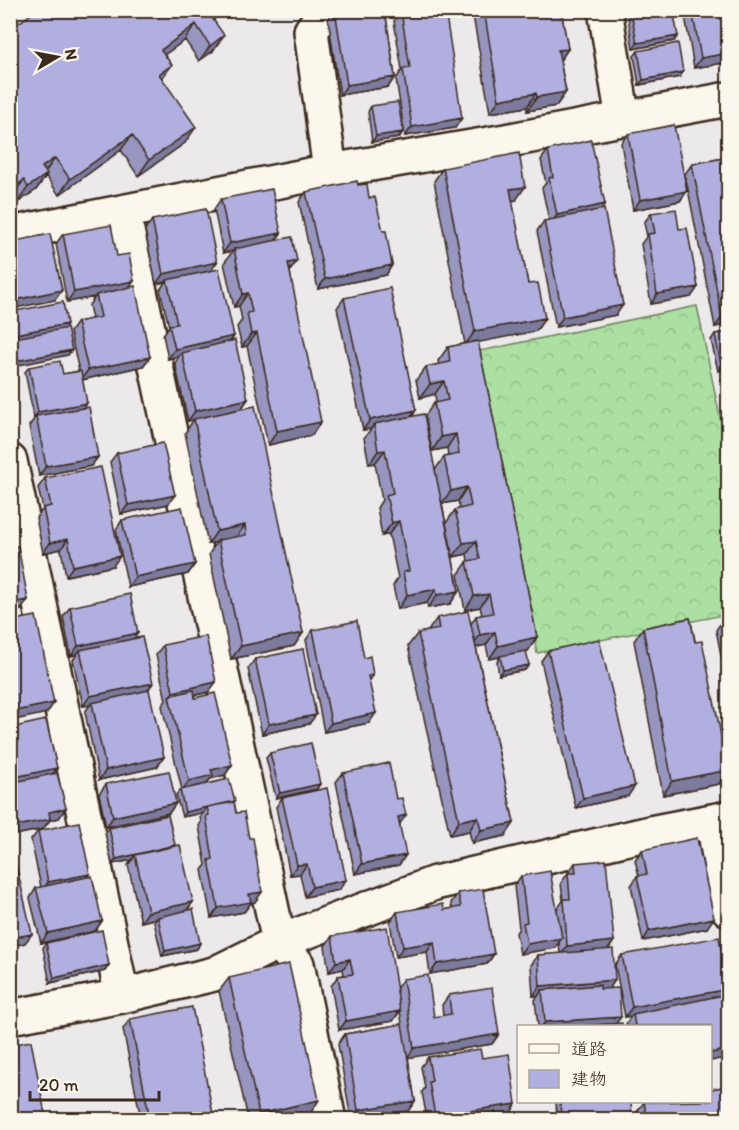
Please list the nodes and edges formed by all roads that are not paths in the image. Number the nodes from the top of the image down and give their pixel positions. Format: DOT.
graph roads {
  1 [pos="326,10"];
  2 [pos="605,10"];
  3 [pos="729,99"];
  4 [pos="623,119"];
  5 [pos="330,171"];
  6 [pos="123,212"];
  7 [pos="10,234"];
  8 [pos="10,461"];
  9 [pos="721,820"];
  10 [pos="729,909"];
  11 [pos="279,942"];
  12 [pos="122,996"];
  13 [pos="10,1017"];
  14 [pos="329,1119"];
  1 -- 5 [label="street"];
  2 -- 4 [label="street"];
  3 -- 4 [label="street"];
  4 -- 5 [label="street"];
  5 -- 6 [label="street"];
  6 -- 7 [label="street"];
  6 -- 11 [label="street"];
  8 -- 12 [label="street"];
  9 -- 10 [label="street"];
  9 -- 11 [label="street"];
  11 -- 12 [label="street"];
  11 -- 14 [label="street"];
  12 -- 13 [label="street"];
}
